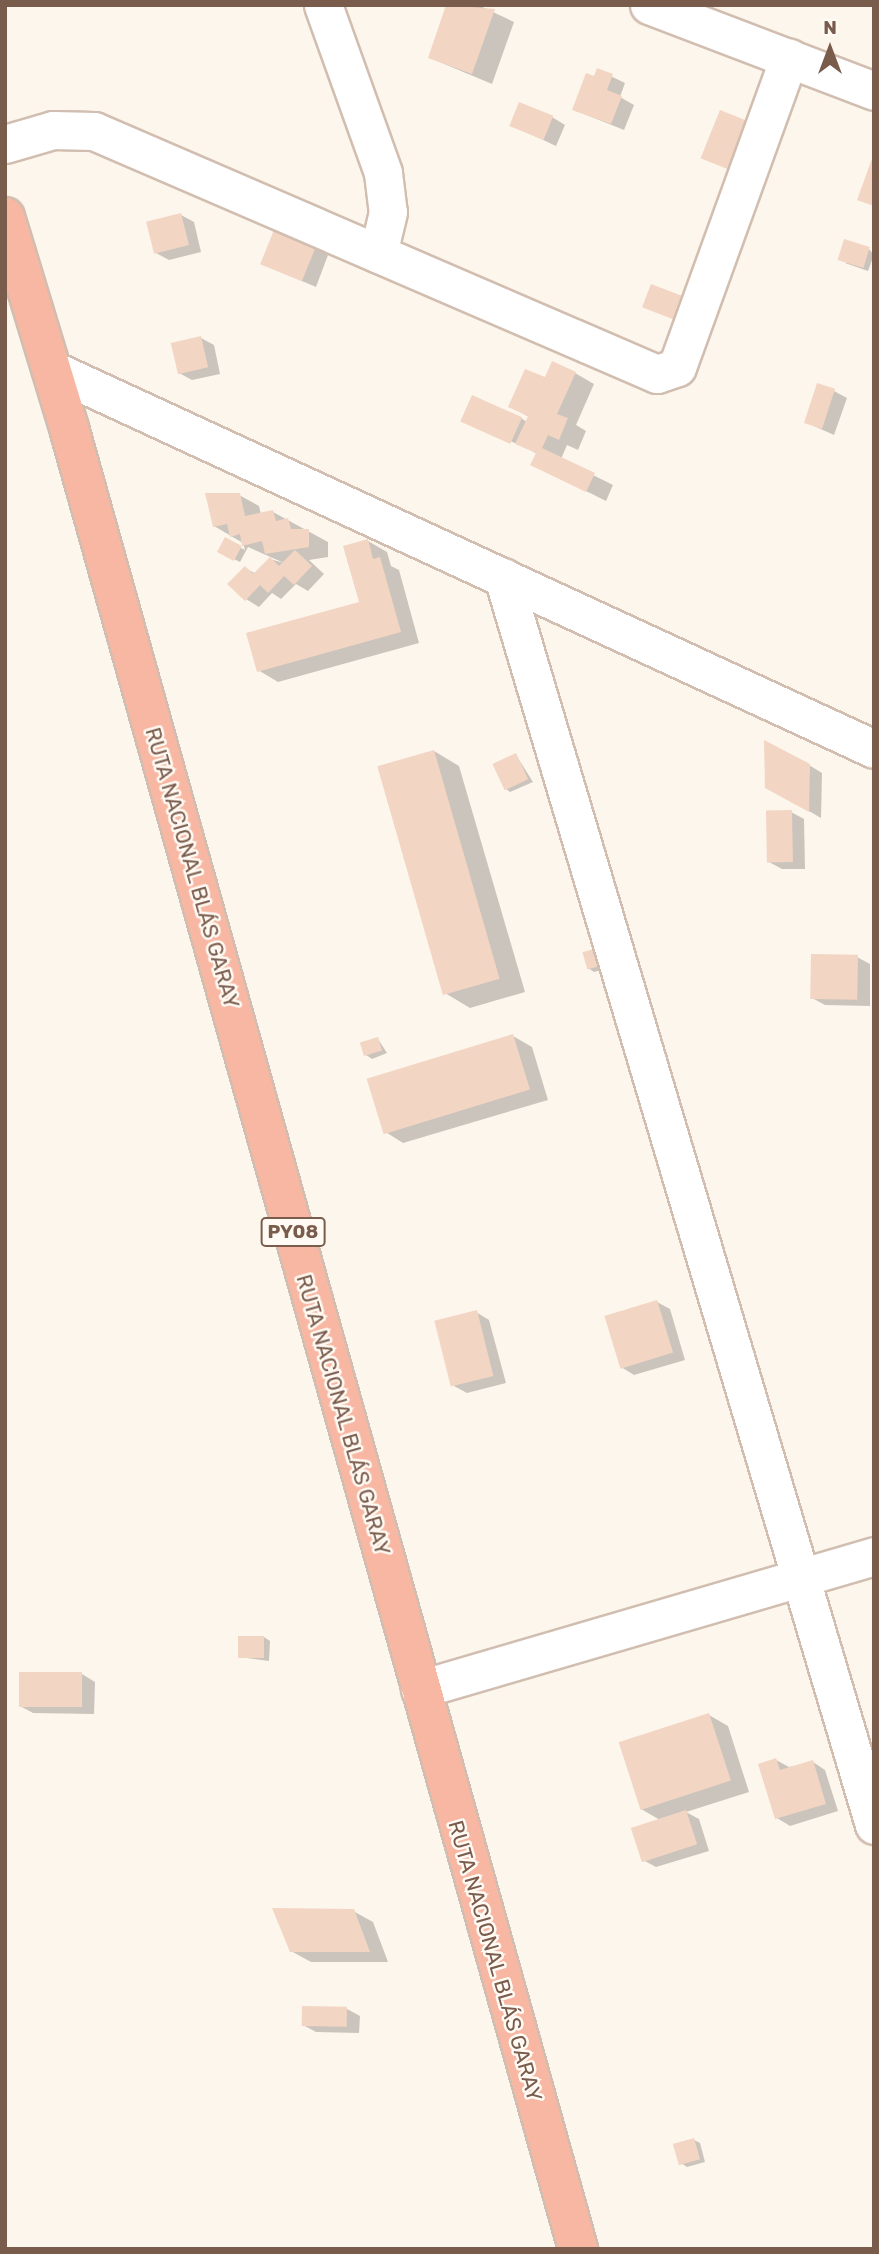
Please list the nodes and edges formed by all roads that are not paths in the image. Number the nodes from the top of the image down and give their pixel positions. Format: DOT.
graph roads {
  1 [pos="323,5"];
  2 [pos="649,5"];
  3 [pos="789,58"];
  4 [pos="874,90"];
  5 [pos="5,144"];
  6 [pos="5,217"];
  7 [pos="379,254"];
  8 [pos="51,369"];
  9 [pos="503,577"];
  10 [pos="874,749"];
  11 [pos="874,1556"];
  12 [pos="800,1577"];
  13 [pos="420,1689"];
  14 [pos="874,1825"];
  15 [pos="578,2249"];
  1 -- 7 [label="street"];
  2 -- 3 [label="street"];
  3 -- 4 [label="street"];
  3 -- 7 [label="street"];
  5 -- 7 [label="street"];
  6 -- 8 [label="highway, RUTA NACIONAL BLÁS GARAY / PY08"];
  8 -- 9 [label="street"];
  8 -- 13 [label="highway, RUTA NACIONAL BLÁS GARAY / PY08"];
  9 -- 10 [label="street"];
  9 -- 12 [label="street"];
  11 -- 12 [label="street"];
  12 -- 13 [label="street"];
  12 -- 14 [label="street"];
  13 -- 15 [label="highway, RUTA NACIONAL BLÁS GARAY / PY08"];
}
